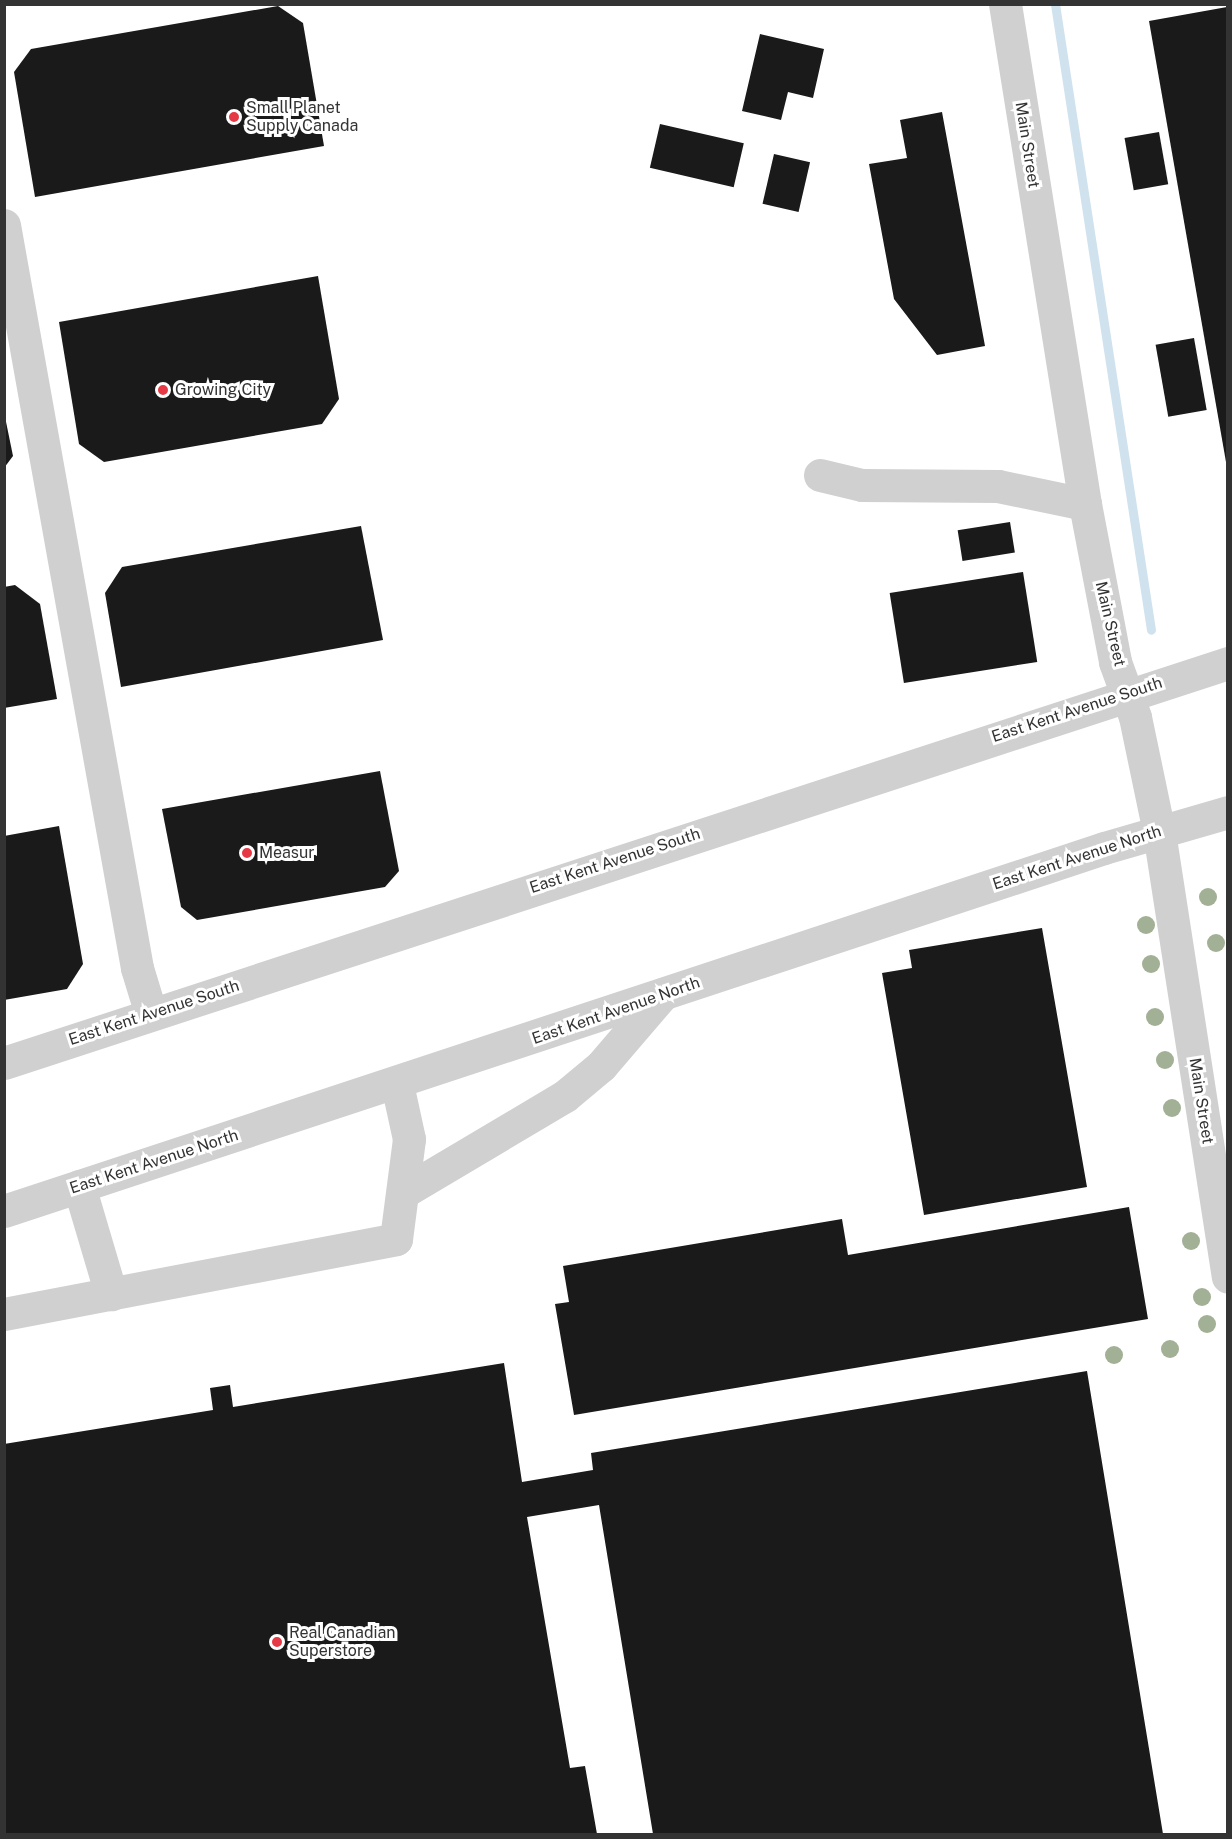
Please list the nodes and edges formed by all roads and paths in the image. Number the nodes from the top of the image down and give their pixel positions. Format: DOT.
graph roads {
  1 [pos="1005,4"];
  2 [pos="4,225"];
  3 [pos="820,475"];
  4 [pos="1085,504"];
  5 [pos="1227,663"];
  6 [pos="1129,693"];
  7 [pos="1227,812"];
  8 [pos="1159,832"];
  9 [pos="661,996"];
  10 [pos="152,1014"];
  11 [pos="4,1063"];
  12 [pos="397,1084"];
  13 [pos="79,1186"];
  14 [pos="405,1191"];
  15 [pos="4,1211"];
  16 [pos="1227,1277"];
  17 [pos="111,1294"];
  18 [pos="4,1314"];
  1 -- 4 [label="street, Main Street"];
  2 -- 10 [label="street"];
  3 -- 4 [label="street"];
  4 -- 6 [label="street, Main Street"];
  5 -- 6 [label="street, East Kent Avenue South"];
  6 -- 8 [label="street, Main Street"];
  6 -- 10 [label="street, East Kent Avenue South"];
  7 -- 8 [label="street, East Kent Avenue North"];
  8 -- 9 [label="street, East Kent Avenue North"];
  8 -- 16 [label="street, Main Street"];
  9 -- 12 [label="street, East Kent Avenue North"];
  9 -- 14 [label="street"];
  10 -- 11 [label="street, East Kent Avenue South"];
  12 -- 13 [label="street, East Kent Avenue North"];
  12 -- 14 [label="street"];
  13 -- 15 [label="street, East Kent Avenue North"];
  13 -- 17 [label="street"];
  14 -- 17 [label="street"];
  17 -- 18 [label="street"];
}
